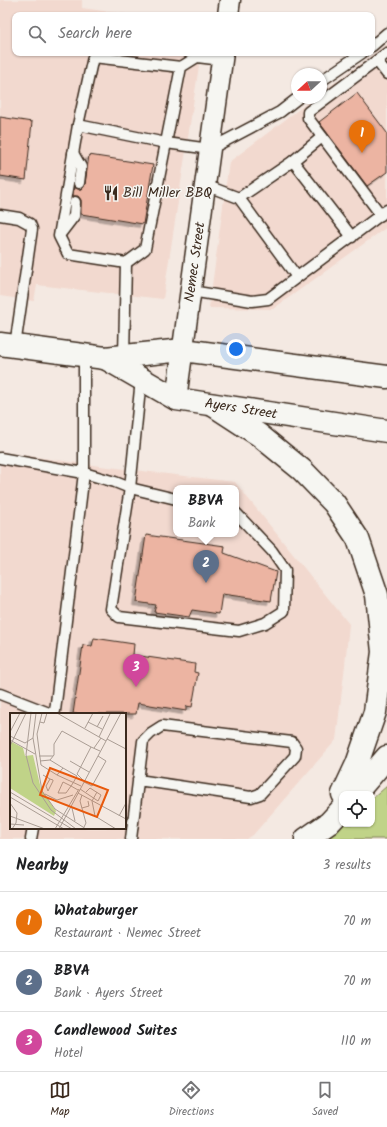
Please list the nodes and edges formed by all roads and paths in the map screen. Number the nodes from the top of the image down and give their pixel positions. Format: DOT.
graph roads {
  1 [pos="230,0"];
  2 [pos="228,12"];
  3 [pos="387,33"];
  4 [pos="375,43"];
  5 [pos="387,53"];
  6 [pos="222,56"];
  7 [pos="358,56"];
  8 [pos="377,61"];
  9 [pos="181,67"];
  10 [pos="387,74"];
  11 [pos="327,77"];
  12 [pos="291,103"];
  13 [pos="78,125"];
  14 [pos="322,137"];
  15 [pos="166,143"];
  16 [pos="210,149"];
  17 [pos="73,153"];
  18 [pos="292,161"];
  19 [pos="79,183"];
  20 [pos="205,185"];
  21 [pos="239,198"];
  22 [pos="75,202"];
  23 [pos="384,212"];
  24 [pos="0,215"];
  25 [pos="59,236"];
  26 [pos="352,236"];
  27 [pos="126,263"];
  28 [pos="297,277"];
  29 [pos="191,291"];
  30 [pos="8,345"];
  31 [pos="183,350"];
  32 [pos="104,357"];
  33 [pos="387,365"];
  34 [pos="343,371"];
  35 [pos="387,377"];
  36 [pos="141,379"];
  37 [pos="176,399"];
  38 [pos="212,405"];
  39 [pos="387,431"];
  40 [pos="0,458"];
  41 [pos="84,473"];
  42 [pos="130,488"];
  43 [pos="173,498"];
  44 [pos="239,516"];
  45 [pos="0,694"];
  46 [pos="53,713"];
  47 [pos="387,757"];
  48 [pos="138,780"];
  49 [pos="344,791"];
  50 [pos="358,791"];
  51 [pos="339,806"];
  52 [pos="336,816"];
  53 [pos="33,829"];
  54 [pos="31,839"];
  55 [pos="131,839"];
  56 [pos="306,839"];
  1 -- 2 [label="street"];
  3 -- 4 [label="lane"];
  5 -- 8 [label="lane"];
  6 -- 9 [label="lane"];
  6 -- 16 [label="street, Nemec Street"];
  7 -- 11 [label="lane"];
  8 -- 10 [label="lane"];
  8 -- 14 [label="lane"];
  9 -- 13 [label="lane"];
  9 -- 15 [label="lane"];
  12 -- 16 [label="lane"];
  13 -- 15 [label="lane"];
  13 -- 17 [label="lane"];
  14 -- 18 [label="lane"];
  14 -- 23 [label="lane"];
  15 -- 16 [label="lane"];
  15 -- 27 [label="lane"];
  16 -- 20 [label="street, Nemec Street"];
  17 -- 19 [label="lane"];
  17 -- 25 [label="lane"];
  18 -- 21 [label="lane"];
  18 -- 26 [label="lane"];
  20 -- 21 [label="lane"];
  20 -- 29 [label="street, Nemec Street"];
  21 -- 28 [label="lane"];
  22 -- 25 [label="lane"];
  23 -- 26 [label="lane"];
  24 -- 30 [label="lane"];
  25 -- 27 [label="lane"];
  26 -- 28 [label="lane"];
  27 -- 32 [label="lane"];
  28 -- 29 [label="lane"];
  29 -- 31 [label="street, Nemec Street"];
  30 -- 32 [label="main road, Ayers Street"];
  31 -- 32 [label="main road, Ayers Street"];
  31 -- 34 [label="main road, Ayers Street"];
  31 -- 37 [label="street, Nemec Street"];
  32 -- 36 [label="main road, Ayers Street"];
  32 -- 41 [label="lane"];
  33 -- 34 [label="main road"];
  34 -- 35 [label="main road, Ayers Street"];
  36 -- 37 [label="main road, Ayers Street"];
  36 -- 42 [label="lane"];
  37 -- 38 [label="main road, Ayers Street"];
  38 -- 39 [label="main road, Ayers Street"];
  38 -- 49 [label="main road"];
  40 -- 41 [label="lane"];
  41 -- 42 [label="lane"];
  41 -- 46 [label="lane"];
  42 -- 43 [label="lane"];
  42 -- 44 [label="lane"];
  45 -- 46 [label="lane"];
  47 -- 50 [label="main road"];
  48 -- 48 [label="lane"];
  48 -- 55 [label="lane"];
  51 -- 52 [label="main road"];
  52 -- 56 [label="main road"];
  53 -- 54 [label="lane"];
}
